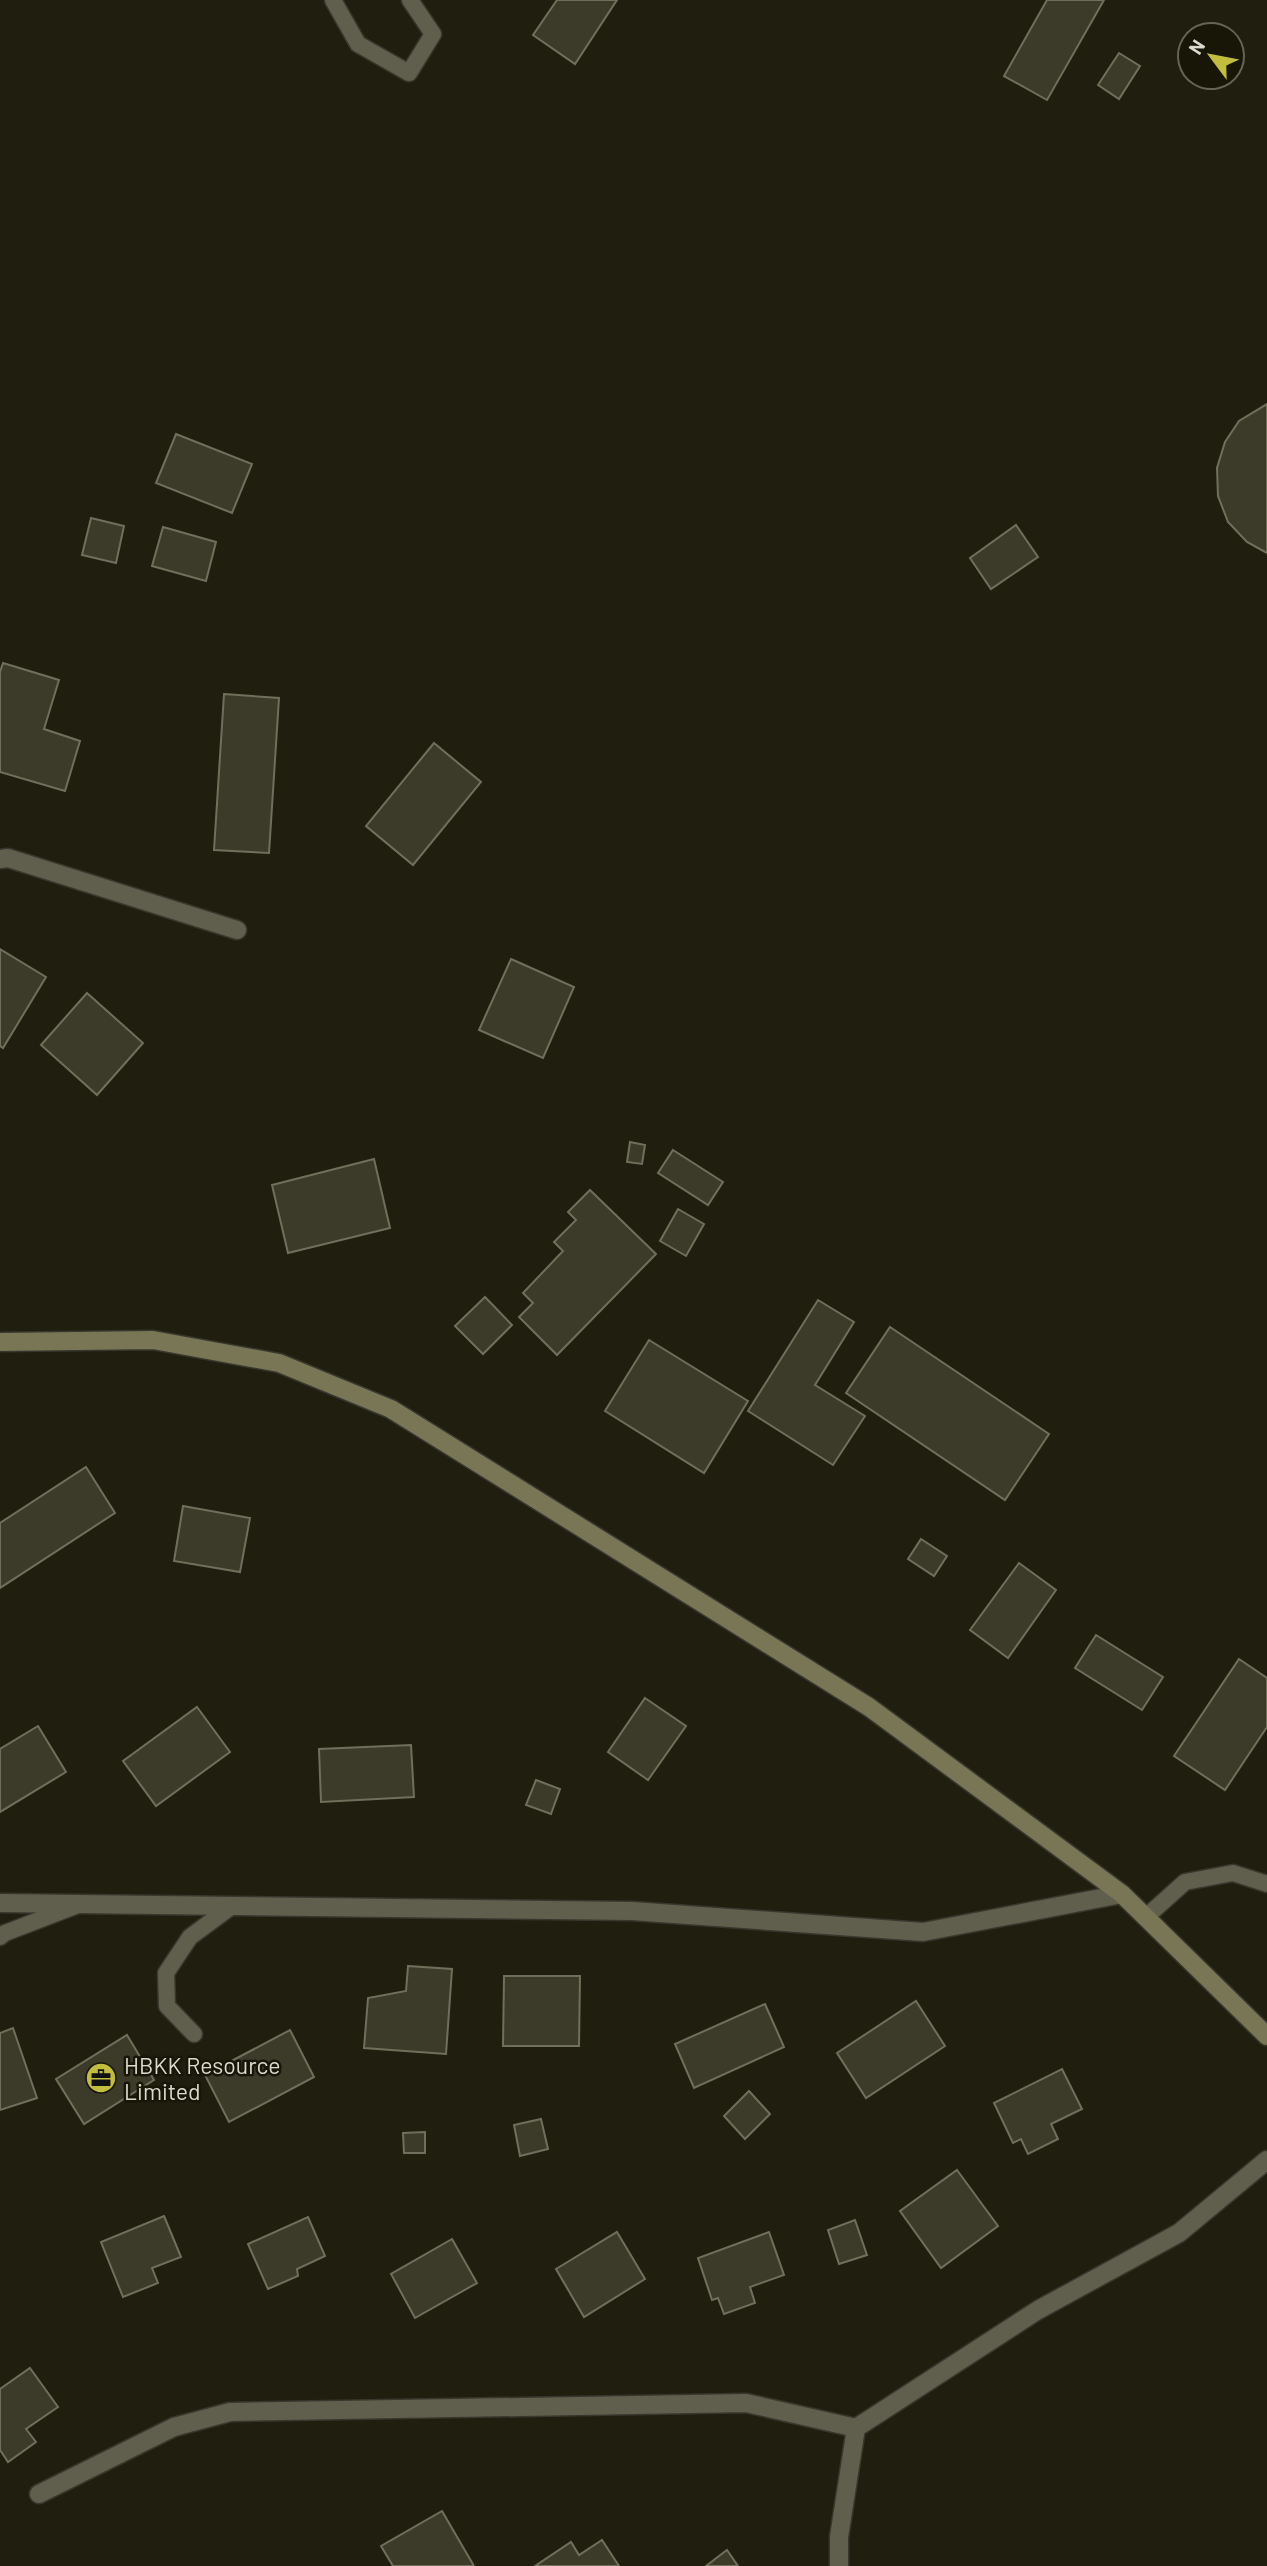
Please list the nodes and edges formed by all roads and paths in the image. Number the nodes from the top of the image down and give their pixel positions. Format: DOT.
graph roads {
  1 [pos="333,0"];
  2 [pos="410,0"];
  3 [pos="0,859"];
  4 [pos="237,930"];
  5 [pos="0,1342"];
  6 [pos="1267,1884"];
  7 [pos="1122,1894"];
  8 [pos="0,1903"];
  9 [pos="79,1904"];
  10 [pos="232,1906"];
  11 [pos="1146,1917"];
  12 [pos="0,1937"];
  13 [pos="194,2034"];
  14 [pos="1267,2036"];
  15 [pos="1267,2160"];
  16 [pos="856,2428"];
  17 [pos="38,2494"];
  18 [pos="839,2566"];
  1 -- 2 [label="lane"];
  3 -- 4 [label="street"];
  5 -- 7 [label="street"];
  6 -- 11 [label="lane"];
  7 -- 10 [label="street"];
  7 -- 11 [label="street"];
  8 -- 9 [label="street"];
  9 -- 10 [label="street"];
  9 -- 12 [label="lane"];
  10 -- 13 [label="lane"];
  11 -- 14 [label="street"];
  15 -- 16 [label="street"];
  16 -- 17 [label="street"];
  16 -- 18 [label="street"];
}
